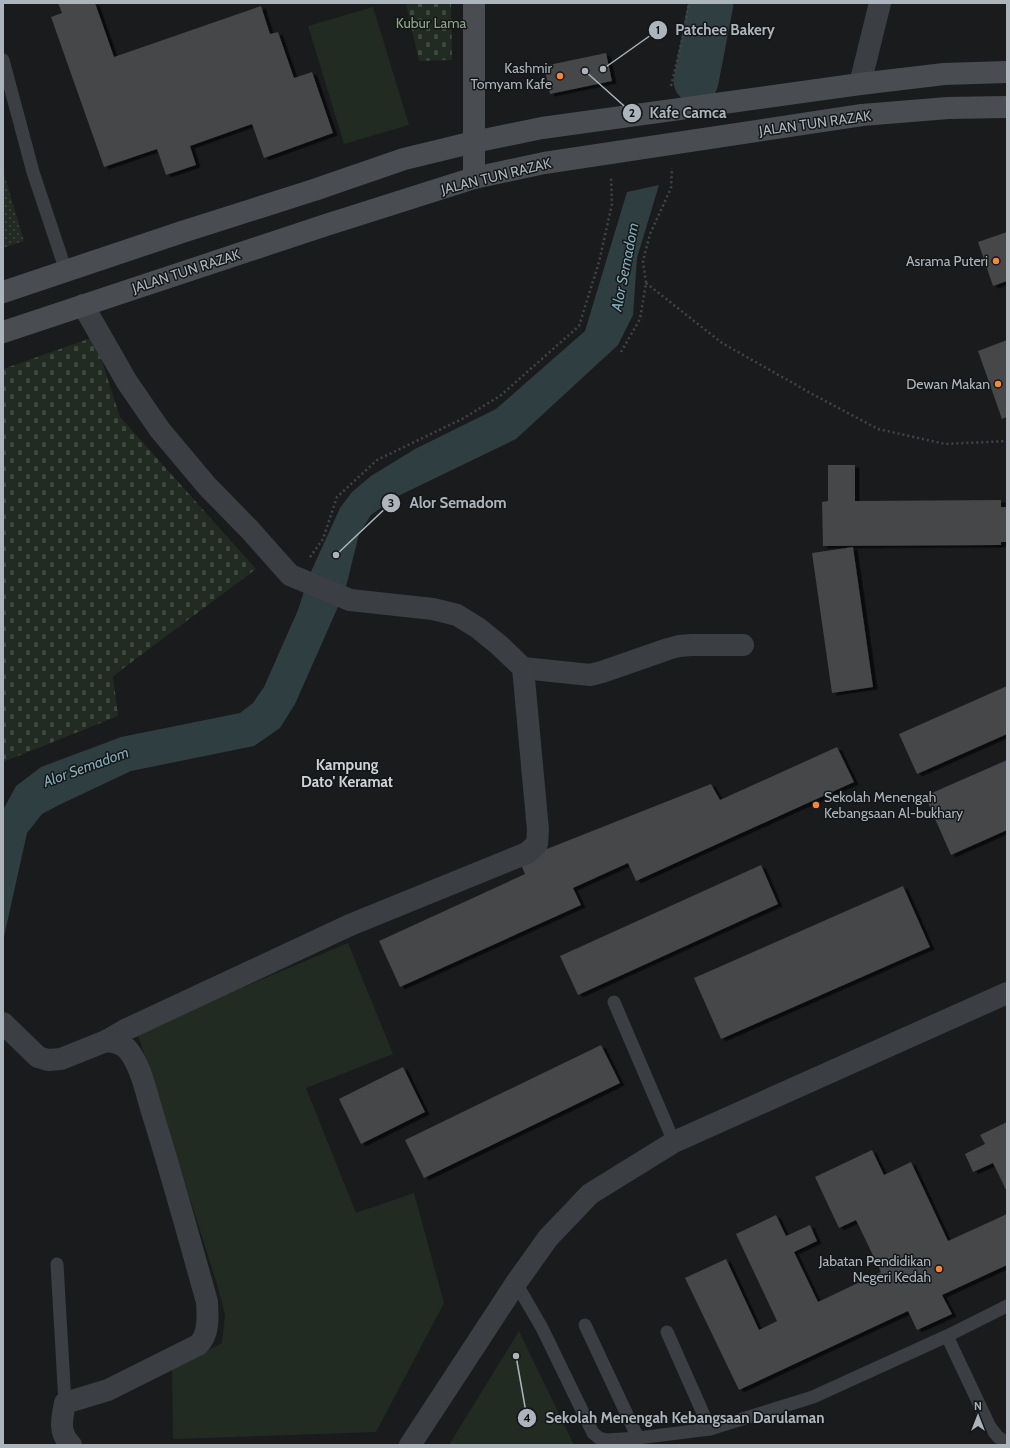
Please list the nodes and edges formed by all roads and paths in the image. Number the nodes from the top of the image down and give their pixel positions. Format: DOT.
graph roads {
  1 [pos="474,3"];
  2 [pos="689,3"];
  3 [pos="880,3"];
  4 [pos="3,60"];
  5 [pos="1007,72"];
  6 [pos="860,84"];
  7 [pos="1007,107"];
  8 [pos="665,110"];
  9 [pos="474,142"];
  10 [pos="673,144"];
  11 [pos="474,178"];
  12 [pos="612,195"];
  13 [pos="66,271"];
  14 [pos="646,283"];
  15 [pos="3,292"];
  16 [pos="83,305"];
  17 [pos="3,332"];
  18 [pos="621,352"];
  19 [pos="1007,442"];
  20 [pos="313,555"];
  21 [pos="743,645"];
  22 [pos="523,668"];
  23 [pos="1007,993"];
  24 [pos="614,1002"];
  25 [pos="3,1023"];
  26 [pos="106,1041"];
  27 [pos="674,1142"];
  28 [pos="57,1264"];
  29 [pos="516,1283"];
  30 [pos="1007,1306"];
  31 [pos="584,1325"];
  32 [pos="667,1332"];
  33 [pos="947,1336"];
  34 [pos="65,1403"];
  35 [pos="710,1429"];
  36 [pos="638,1438"];
  37 [pos="1007,1443"];
  38 [pos="71,1445"];
  39 [pos="410,1445"];
  1 -- 9 [label="main road"];
  2 -- 8 [label="path"];
  3 -- 6 [label="street"];
  4 -- 13 [label="lane"];
  5 -- 6 [label="main road"];
  6 -- 8 [label="main road"];
  7 -- 10 [label="main road, JALAN TUN RAZAK"];
  8 -- 9 [label="main road"];
  9 -- 11 [label="main road"];
  9 -- 13 [label="main road"];
  10 -- 11 [label="main road, JALAN TUN RAZAK"];
  10 -- 14 [label="path"];
  11 -- 16 [label="main road, JALAN TUN RAZAK"];
  12 -- 20 [label="path"];
  13 -- 15 [label="main road"];
  14 -- 18 [label="path"];
  14 -- 19 [label="path"];
  16 -- 17 [label="main road, JALAN TUN RAZAK"];
  16 -- 22 [label="street"];
  21 -- 22 [label="street"];
  22 -- 26 [label="street"];
  23 -- 27 [label="street"];
  24 -- 27 [label="lane"];
  25 -- 26 [label="street"];
  26 -- 34 [label="street"];
  27 -- 29 [label="street"];
  28 -- 34 [label="lane"];
  29 -- 36 [label="lane"];
  29 -- 39 [label="street"];
  30 -- 33 [label="lane"];
  31 -- 36 [label="lane"];
  32 -- 35 [label="lane"];
  33 -- 35 [label="lane"];
  33 -- 37 [label="lane"];
  34 -- 38 [label="street"];
  35 -- 36 [label="lane"];
}
